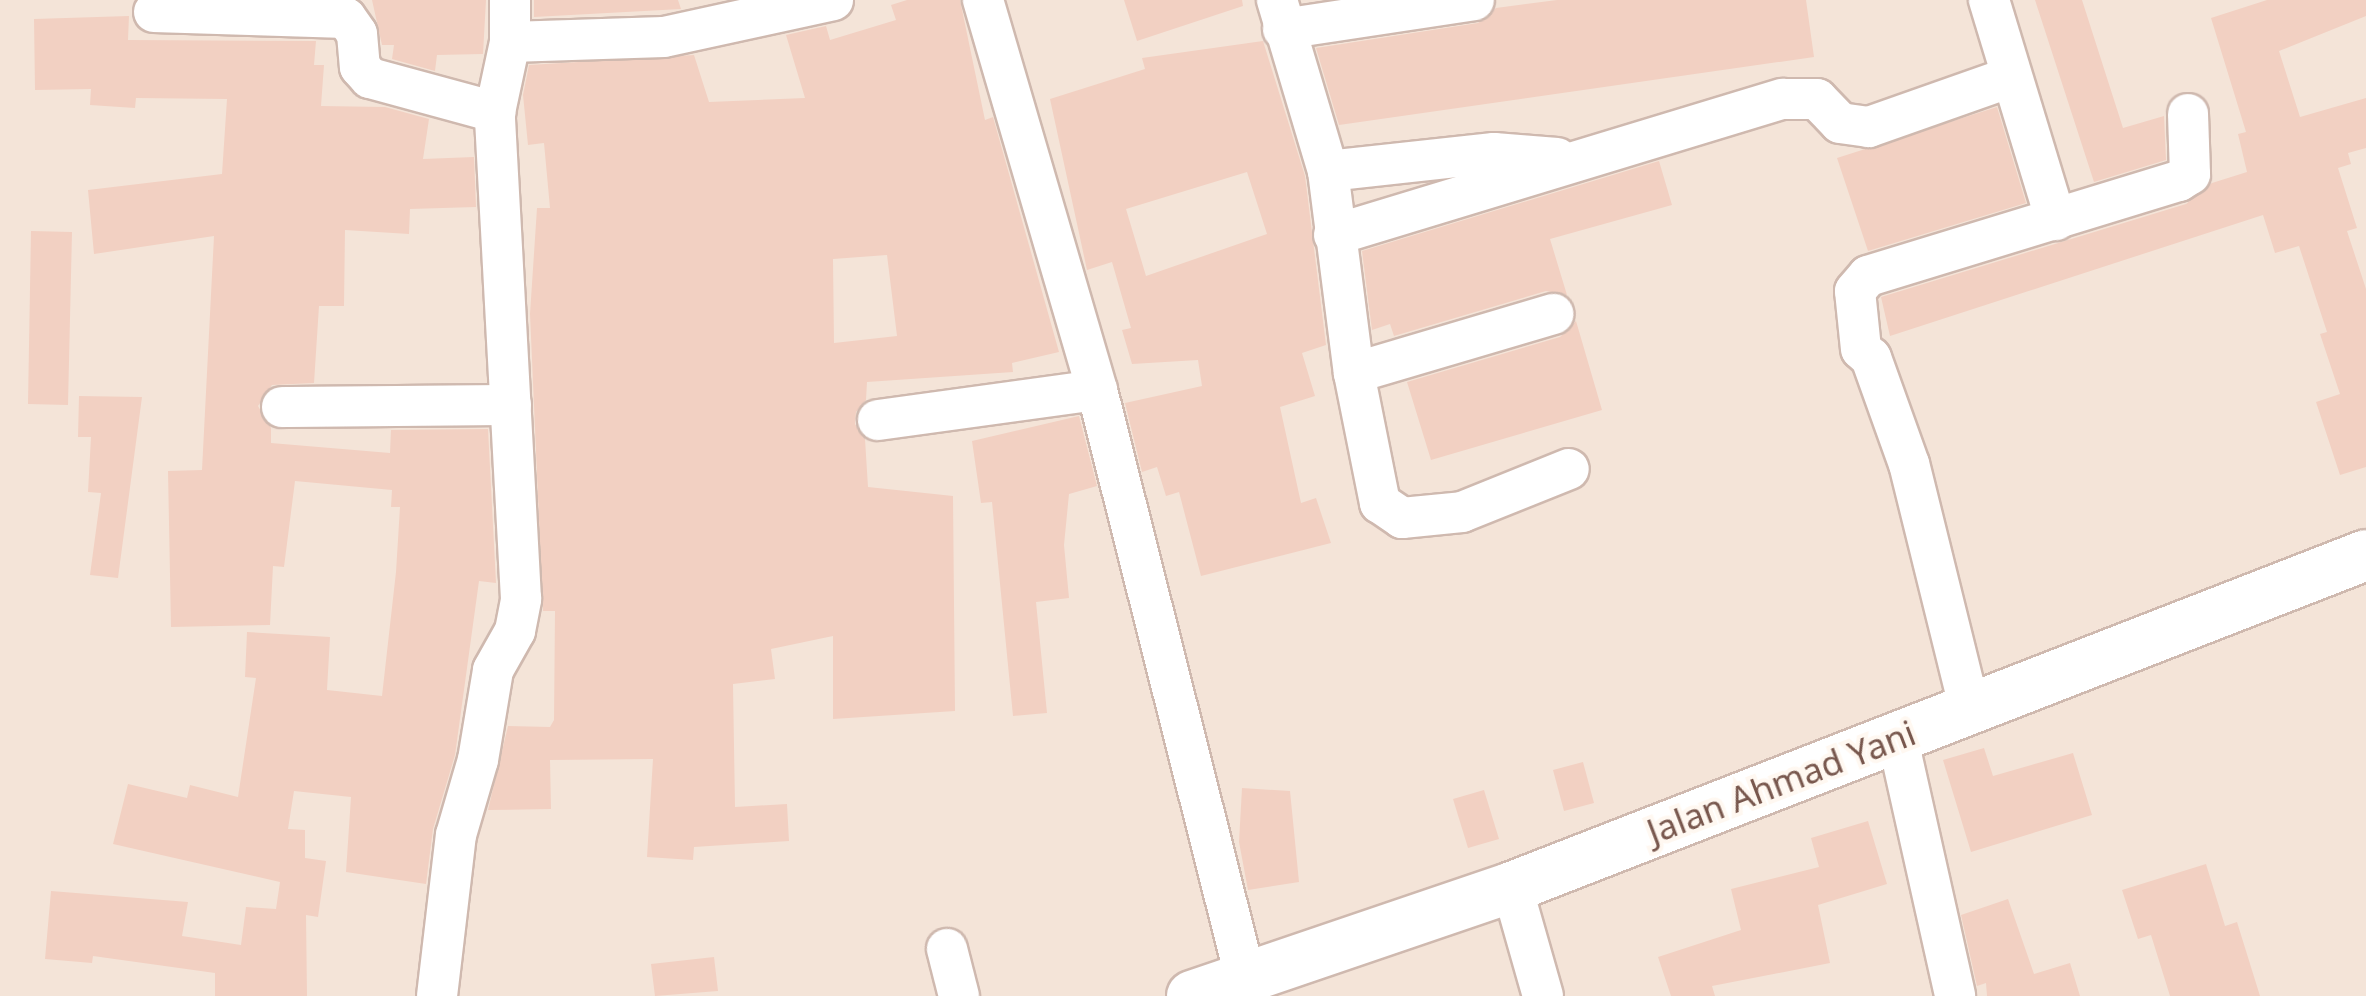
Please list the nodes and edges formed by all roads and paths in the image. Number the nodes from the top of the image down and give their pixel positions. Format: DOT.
graph roads {
  1 [pos="510,0"];
  2 [pos="833,0"];
  3 [pos="983,0"];
  4 [pos="1474,0"];
  5 [pos="1989,0"];
  6 [pos="154,12"];
  7 [pos="1280,15"];
  8 [pos="510,42"];
  9 [pos="2011,76"];
  10 [pos="495,112"];
  11 [pos="2188,114"];
  12 [pos="1576,160"];
  13 [pos="1328,171"];
  14 [pos="2056,220"];
  15 [pos="1334,235"];
  16 [pos="1553,314"];
  17 [pos="1354,372"];
  18 [pos="1097,390"];
  19 [pos="511,405"];
  20 [pos="282,407"];
  21 [pos="878,420"];
  22 [pos="1569,469"];
  23 [pos="2366,555"];
  24 [pos="1970,710"];
  25 [pos="1898,740"];
  26 [pos="1512,887"];
  27 [pos="947,949"];
  28 [pos="1246,980"];
  29 [pos="438,996"];
  30 [pos="959,996"];
  31 [pos="1192,996"];
  32 [pos="1543,996"];
  33 [pos="1955,996"];
  1 -- 8 [label="street"];
  2 -- 8 [label="street"];
  3 -- 18 [label="street"];
  4 -- 7 [label="street"];
  5 -- 9 [label="street"];
  6 -- 10 [label="street"];
  7 -- 13 [label="street"];
  8 -- 10 [label="street"];
  9 -- 12 [label="street"];
  9 -- 14 [label="street"];
  10 -- 19 [label="street"];
  11 -- 14 [label="street"];
  12 -- 13 [label="street"];
  12 -- 15 [label="street"];
  13 -- 15 [label="street"];
  14 -- 24 [label="street"];
  15 -- 17 [label="street"];
  16 -- 17 [label="street"];
  17 -- 22 [label="street"];
  18 -- 21 [label="street"];
  18 -- 28 [label="street"];
  19 -- 20 [label="street"];
  19 -- 29 [label="street"];
  23 -- 24 [label="street, Jalan Ahmad Yani"];
  24 -- 25 [label="street, Jalan Ahmad Yani"];
  25 -- 26 [label="street, Jalan Ahmad Yani"];
  25 -- 33 [label="street"];
  26 -- 28 [label="street, Jalan Ahmad Yani"];
  26 -- 32 [label="street"];
  27 -- 30 [label="street"];
  28 -- 31 [label="street, Jalan Ahmad Yani"];
}
